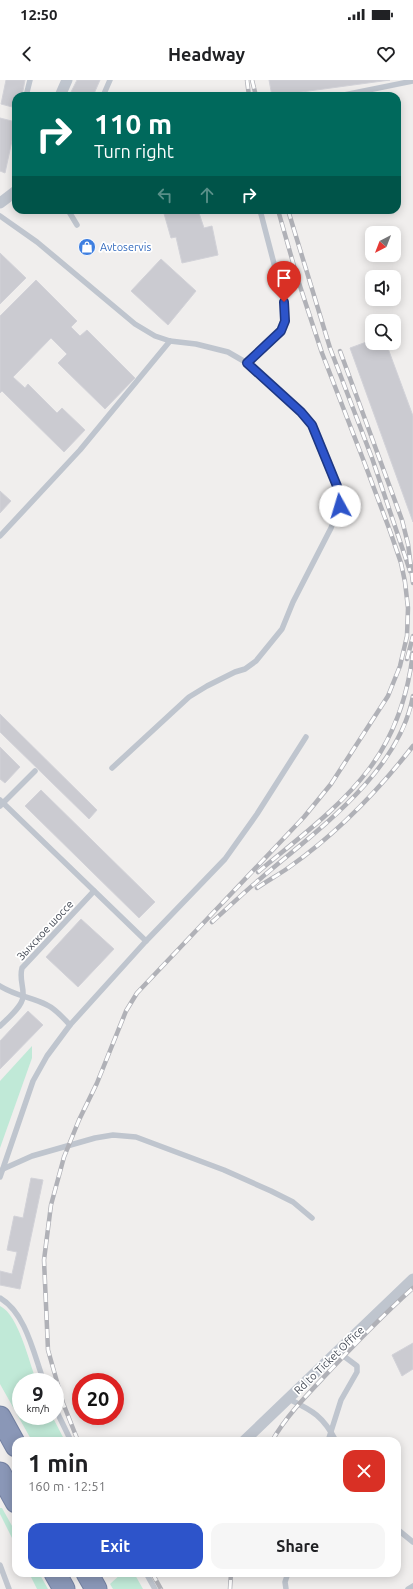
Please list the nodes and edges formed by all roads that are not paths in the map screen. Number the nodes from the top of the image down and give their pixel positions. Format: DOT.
graph roads {
  1 [pos="30,80"];
  2 [pos="67,80"];
  3 [pos="110,80"];
  4 [pos="413,81"];
  5 [pos="27,92"];
  6 [pos="62,92"];
  7 [pos="105,92"];
  8 [pos="359,92"];
  9 [pos="12,194"];
  10 [pos="0,203"];
  11 [pos="70,214"];
  12 [pos="261,214"];
  13 [pos="0,216"];
  14 [pos="77,225"];
  15 [pos="170,341"];
  16 [pos="247,363"];
  17 [pos="0,536"];
  18 [pos="306,737"];
  19 [pos="112,768"];
  20 [pos="35,771"];
  21 [pos="1,803"];
  22 [pos="94,891"];
  23 [pos="146,941"];
  24 [pos="0,986"];
  25 [pos="23,997"];
  26 [pos="0,1026"];
  27 [pos="70,1026"];
  28 [pos="3,1169"];
  29 [pos="0,1178"];
  30 [pos="312,1218"];
  31 [pos="413,1279"];
  32 [pos="0,1298"];
  33 [pos="337,1351"];
  34 [pos="41,1373"];
  35 [pos="289,1399"];
  36 [pos="0,1417"];
  37 [pos="63,1425"];
  38 [pos="331,1431"];
  39 [pos="69,1437"];
  40 [pos="248,1437"];
  41 [pos="329,1437"];
  42 [pos="334,1437"];
  43 [pos="12,1439"];
  44 [pos="0,1473"];
  45 [pos="12,1495"];
  46 [pos="401,1532"];
  47 [pos="413,1542"];
  48 [pos="0,1565"];
  49 [pos="57,1577"];
  50 [pos="148,1577"];
  51 [pos="287,1577"];
  52 [pos="413,1586"];
  53 [pos="9,1589"];
  54 [pos="64,1589"];
  55 [pos="155,1589"];
  56 [pos="286,1589"];
  57 [pos="408,1589"];
  1 -- 5 [label="lane"];
  2 -- 6 [label="street"];
  3 -- 7 [label="lane"];
  4 -- 8 [label="lane"];
  9 -- 10 [label="street"];
  11 -- 14 [label="lane"];
  12 -- 16 [label="lane"];
  13 -- 15 [label="lane"];
  15 -- 16 [label="lane"];
  15 -- 17 [label="lane"];
  16 -- 19 [label="lane"];
  18 -- 23 [label="lane"];
  20 -- 21 [label="lane"];
  21 -- 22 [label="lane"];
  22 -- 23 [label="lane"];
  22 -- 25 [label="lane, Зыхское шоссе"];
  23 -- 27 [label="lane"];
  24 -- 25 [label="lane"];
  25 -- 26 [label="lane"];
  25 -- 27 [label="lane"];
  27 -- 28 [label="lane"];
  28 -- 29 [label="lane"];
  28 -- 30 [label="lane"];
  31 -- 33 [label="street, Rd to Ticket Office"];
  32 -- 34 [label="lane"];
  33 -- 35 [label="street, Rd to Ticket Office"];
  33 -- 38 [label="lane"];
  35 -- 38 [label="lane"];
  35 -- 40 [label="street, Rd to Ticket Office"];
  36 -- 43 [label="highway"];
  37 -- 39 [label="lane"];
  38 -- 41 [label="lane"];
  38 -- 42 [label="lane"];
  44 -- 45 [label="highway"];
  46 -- 47 [label="lane"];
  48 -- 53 [label="lane"];
  49 -- 54 [label="highway"];
  50 -- 55 [label="lane"];
  51 -- 56 [label="lane"];
  52 -- 57 [label="lane"];
}
